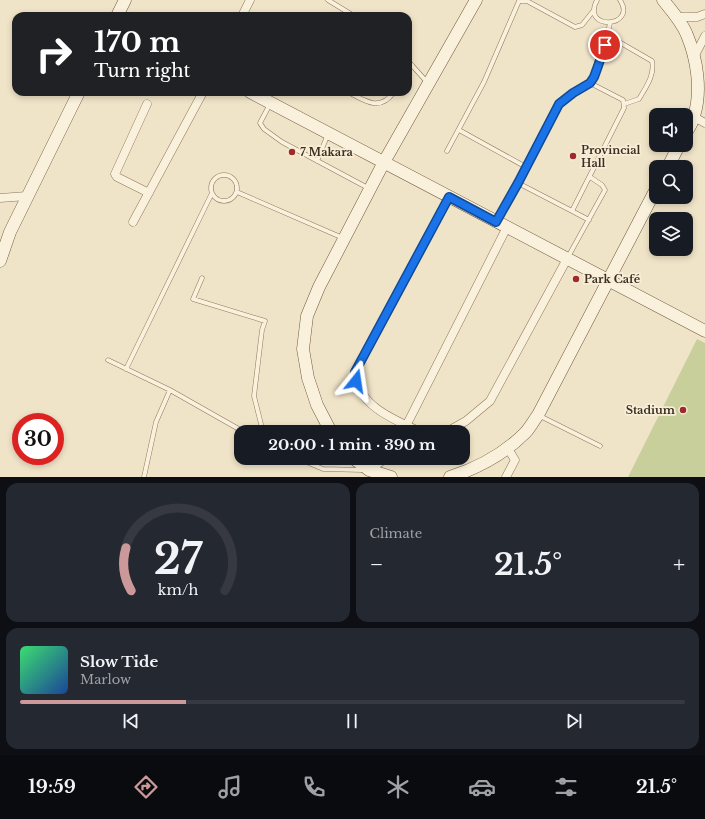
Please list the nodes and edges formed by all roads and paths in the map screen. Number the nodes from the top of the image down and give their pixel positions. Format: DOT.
graph roads {
  1 [pos="125,0"];
  2 [pos="250,0"];
  3 [pos="328,0"];
  4 [pos="597,0"];
  5 [pos="620,0"];
  6 [pos="663,0"];
  7 [pos="472,1"];
  8 [pos="594,10"];
  9 [pos="119,12"];
  10 [pos="244,12"];
  11 [pos="348,12"];
  12 [pos="705,14"];
  13 [pos="677,17"];
  14 [pos="610,23"];
  15 [pos="607,35"];
  16 [pos="705,36"];
  17 [pos="694,57"];
  18 [pos="412,65"];
  19 [pos="428,83"];
  20 [pos="590,83"];
  21 [pos="77,96"];
  22 [pos="201,96"];
  23 [pos="258,96"];
  24 [pos="355,96"];
  25 [pos="392,96"];
  26 [pos="271,103"];
  27 [pos="147,104"];
  28 [pos="624,104"];
  29 [pos="700,120"];
  30 [pos="459,130"];
  31 [pos="328,133"];
  32 [pos="447,151"];
  33 [pos="317,161"];
  34 [pos="384,162"];
  35 [pos="526,167"];
  36 [pos="590,177"];
  37 [pos="518,183"];
  38 [pos="370,190"];
  39 [pos="237,192"];
  40 [pos="149,193"];
  41 [pos="212,193"];
  42 [pos="27,196"];
  43 [pos="449,197"];
  44 [pos="0,198"];
  45 [pos="649,202"];
  46 [pos="572,211"];
  47 [pos="589,220"];
  48 [pos="133,222"];
  49 [pos="496,222"];
  50 [pos="507,227"];
  51 [pos="344,238"];
  52 [pos="567,259"];
  53 [pos="0,261"];
  54 [pos="202,278"];
  55 [pos="607,280"];
  56 [pos="705,331"];
  57 [pos="108,360"];
  58 [pos="126,369"];
  59 [pos="170,390"];
  60 [pos="538,415"];
  61 [pos="261,425"];
  62 [pos="327,425"];
  63 [pos="399,425"];
  64 [pos="406,425"];
  65 [pos="459,425"];
  66 [pos="234,426"];
  67 [pos="600,446"];
  68 [pos="508,447"];
  69 [pos="314,465"];
  70 [pos="359,465"];
  71 [pos="379,465"];
  72 [pos="368,475"];
  73 [pos="144,477"];
  74 [pos="391,477"];
  75 [pos="450,477"];
  76 [pos="506,477"];
  1 -- 9 [label="street"];
  2 -- 10 [label="street"];
  3 -- 11 [label="lane"];
  4 -- 8 [label="lane"];
  5 -- 14 [label="lane"];
  6 -- 13 [label="street"];
  7 -- 19 [label="street"];
  8 -- 14 [label="lane"];
  8 -- 30 [label="lane"];
  12 -- 13 [label="street"];
  13 -- 17 [label="street"];
  14 -- 15 [label="lane"];
  15 -- 20 [label="lane"];
  15 -- 28 [label="lane"];
  16 -- 17 [label="street"];
  17 -- 29 [label="street"];
  18 -- 19 [label="lane"];
  19 -- 34 [label="street"];
  20 -- 28 [label="lane"];
  20 -- 35 [label="lane"];
  21 -- 42 [label="street"];
  22 -- 40 [label="street"];
  23 -- 26 [label="street"];
  24 -- 25 [label="lane"];
  26 -- 31 [label="street"];
  26 -- 33 [label="lane"];
  27 -- 40 [label="street"];
  28 -- 36 [label="lane"];
  30 -- 32 [label="lane"];
  30 -- 35 [label="lane"];
  31 -- 33 [label="lane"];
  31 -- 34 [label="street"];
  33 -- 38 [label="lane"];
  34 -- 38 [label="street"];
  34 -- 43 [label="street"];
  35 -- 37 [label="lane"];
  36 -- 46 [label="lane"];
  36 -- 47 [label="lane"];
  37 -- 46 [label="lane"];
  37 -- 49 [label="lane"];
  38 -- 51 [label="street"];
  39 -- 41 [label="lane"];
  39 -- 41 [label="lane"];
  39 -- 51 [label="lane"];
  40 -- 48 [label="street"];
  41 -- 58 [label="lane"];
  42 -- 44 [label="street"];
  42 -- 53 [label="street"];
  43 -- 49 [label="street"];
  43 -- 63 [label="street"];
  45 -- 55 [label="street"];
  46 -- 47 [label="lane"];
  47 -- 52 [label="lane"];
  49 -- 50 [label="street"];
  50 -- 52 [label="street"];
  50 -- 64 [label="street"];
  51 -- 62 [label="street"];
  52 -- 55 [label="street"];
  52 -- 65 [label="street"];
  54 -- 61 [label="lane"];
  55 -- 56 [label="street"];
  55 -- 60 [label="street"];
  57 -- 58 [label="lane"];
  58 -- 59 [label="lane"];
  59 -- 66 [label="lane"];
  59 -- 73 [label="lane"];
  60 -- 67 [label="lane"];
  60 -- 68 [label="street"];
  68 -- 75 [label="street"];
  68 -- 76 [label="street"];
  69 -- 72 [label="lane"];
  70 -- 72 [label="street"];
  71 -- 72 [label="street"];
  72 -- 74 [label="street"];
}
